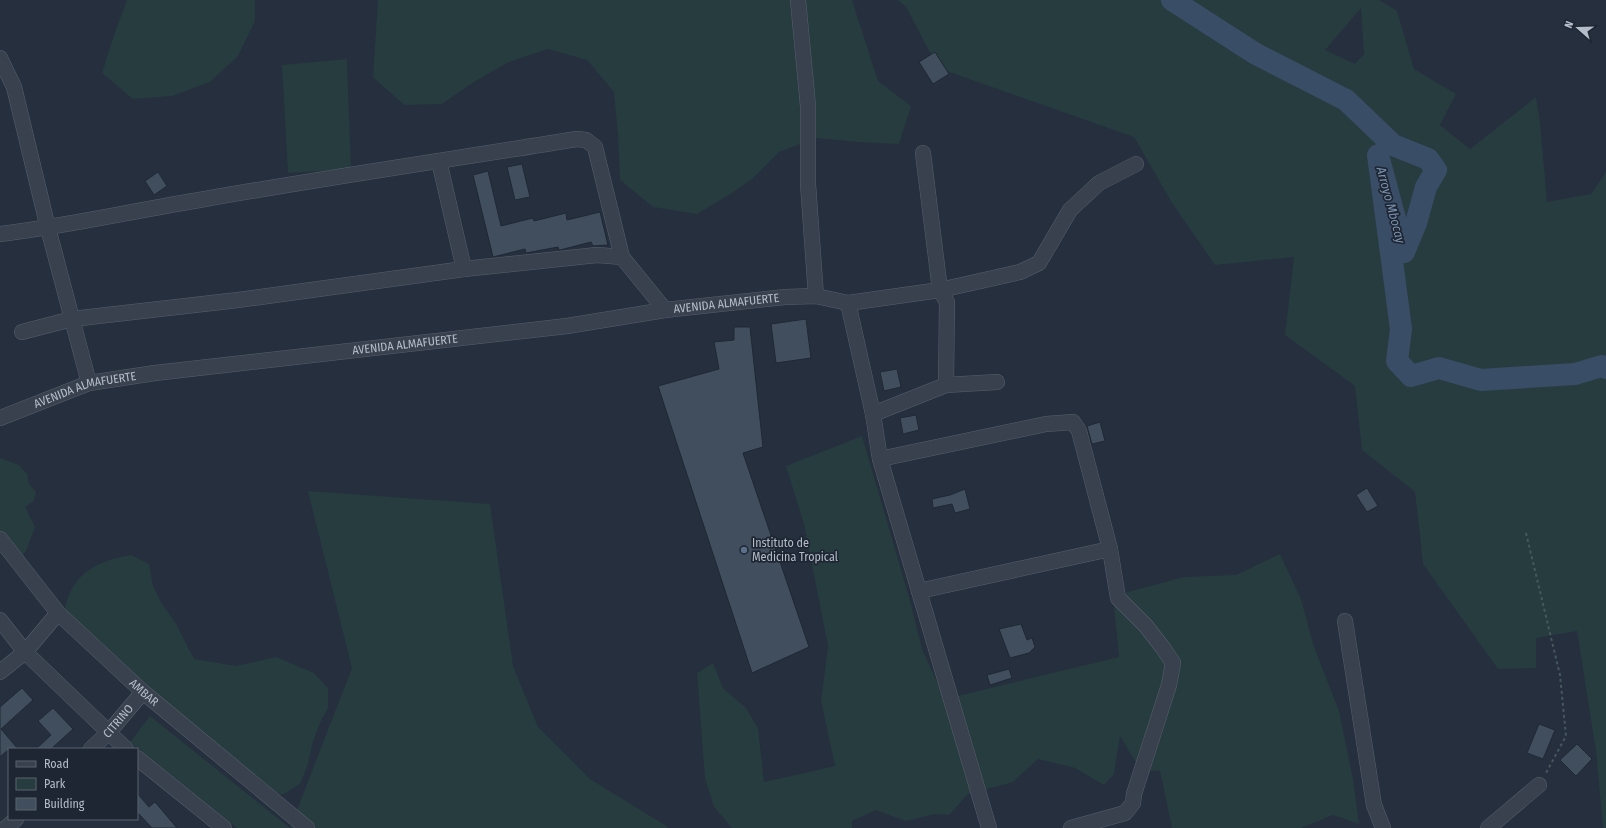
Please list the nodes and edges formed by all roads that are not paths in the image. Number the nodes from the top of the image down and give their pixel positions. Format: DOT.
graph roads {
  1 [pos="798,0"];
  2 [pos="0,58"];
  3 [pos="922,153"];
  4 [pos="439,161"];
  5 [pos="1136,164"];
  6 [pos="48,228"];
  7 [pos="0,234"];
  8 [pos="622,257"];
  9 [pos="464,269"];
  10 [pos="940,290"];
  11 [pos="816,296"];
  12 [pos="848,303"];
  13 [pos="665,310"];
  14 [pos="72,319"];
  15 [pos="22,332"];
  16 [pos="997,382"];
  17 [pos="89,383"];
  18 [pos="946,385"];
  19 [pos="873,414"];
  20 [pos="0,418"];
  21 [pos="880,459"];
  22 [pos="0,539"];
  23 [pos="1110,549"];
  24 [pos="919,591"];
  25 [pos="58,613"];
  26 [pos="0,620"];
  27 [pos="1345,621"];
  28 [pos="25,652"];
  29 [pos="0,672"];
  30 [pos="143,692"];
  31 [pos="108,733"];
  32 [pos="92,748"];
  33 [pos="125,748"];
  34 [pos="138,759"];
  35 [pos="1540,785"];
  36 [pos="224,828"];
  37 [pos="307,828"];
  38 [pos="989,828"];
  39 [pos="1071,828"];
  40 [pos="1383,828"];
  41 [pos="1488,828"];
  1 -- 11 [label="street"];
  2 -- 6 [label="street"];
  3 -- 10 [label="street"];
  4 -- 6 [label="street"];
  4 -- 8 [label="street"];
  4 -- 9 [label="street"];
  5 -- 10 [label="street"];
  6 -- 7 [label="street"];
  6 -- 14 [label="street"];
  8 -- 9 [label="street"];
  8 -- 13 [label="street"];
  9 -- 14 [label="street"];
  10 -- 12 [label="street"];
  10 -- 18 [label="street"];
  11 -- 12 [label="street, AVENIDA ALMAFUERTE"];
  11 -- 13 [label="street, AVENIDA ALMAFUERTE"];
  12 -- 19 [label="street"];
  13 -- 17 [label="street, AVENIDA ALMAFUERTE"];
  14 -- 15 [label="street"];
  14 -- 17 [label="street"];
  16 -- 18 [label="street"];
  17 -- 20 [label="street, AVENIDA ALMAFUERTE"];
  18 -- 19 [label="street"];
  19 -- 21 [label="street"];
  21 -- 23 [label="street"];
  21 -- 24 [label="street"];
  22 -- 25 [label="street, AMBAR"];
  23 -- 24 [label="street"];
  23 -- 39 [label="street"];
  24 -- 38 [label="street"];
  25 -- 28 [label="street"];
  25 -- 30 [label="street, AMBAR"];
  26 -- 28 [label="street"];
  27 -- 40 [label="street"];
  28 -- 29 [label="street"];
  28 -- 31 [label="street"];
  30 -- 31 [label="street, CITRINO"];
  30 -- 37 [label="street, AMBAR"];
  31 -- 32 [label="street, CITRINO"];
  31 -- 33 [label="street"];
  34 -- 36 [label="street"];
  35 -- 41 [label="street"];
}
